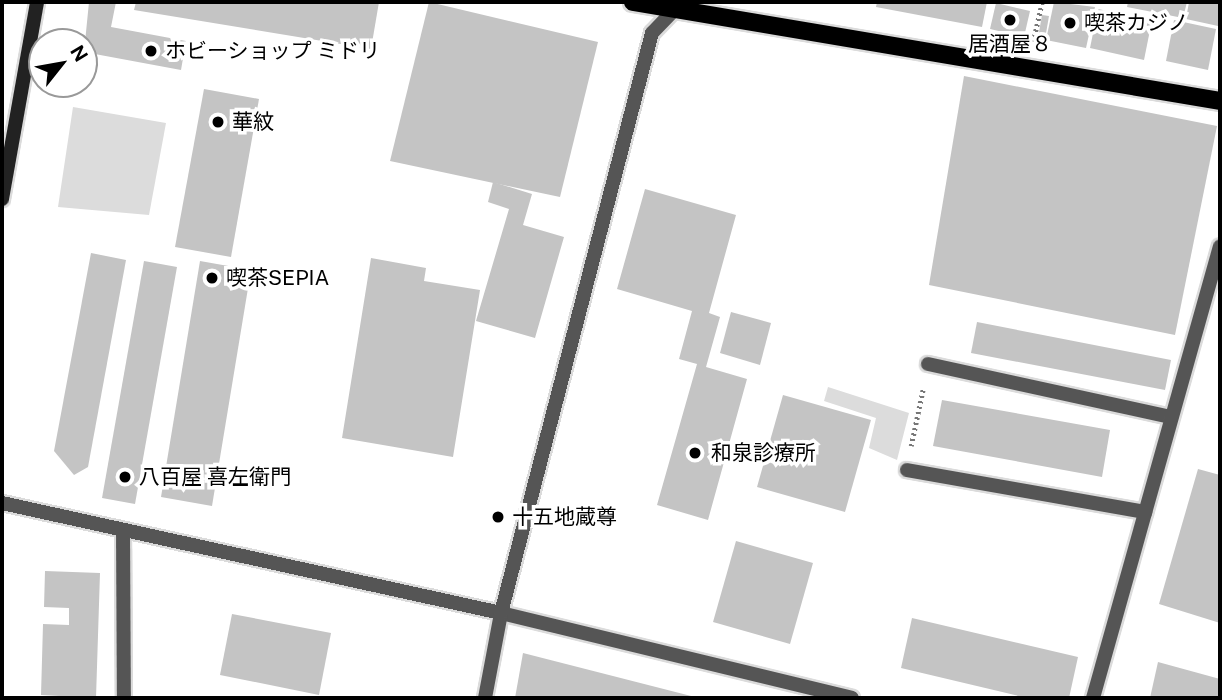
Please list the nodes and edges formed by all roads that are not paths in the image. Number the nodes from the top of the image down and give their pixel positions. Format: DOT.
graph roads {
  1 [pos="37,2"];
  2 [pos="633,2"];
  3 [pos="679,5"];
  4 [pos="1220,101"];
  5 [pos="2,199"];
  6 [pos="1220,247"];
  7 [pos="928,364"];
  8 [pos="1171,417"];
  9 [pos="907,470"];
  10 [pos="2,503"];
  11 [pos="1145,512"];
  12 [pos="123,530"];
  13 [pos="501,613"];
  14 [pos="124,698"];
  15 [pos="485,698"];
  16 [pos="852,698"];
  17 [pos="1093,698"];
  1 -- 5 [label="street"];
  2 -- 3 [label="main road"];
  3 -- 4 [label="main road"];
  3 -- 13 [label="street"];
  6 -- 8 [label="street"];
  7 -- 8 [label="street"];
  8 -- 11 [label="street"];
  9 -- 11 [label="street"];
  10 -- 12 [label="street"];
  11 -- 17 [label="street"];
  12 -- 13 [label="street"];
  12 -- 14 [label="street"];
  13 -- 15 [label="street"];
  13 -- 16 [label="street"];
}
